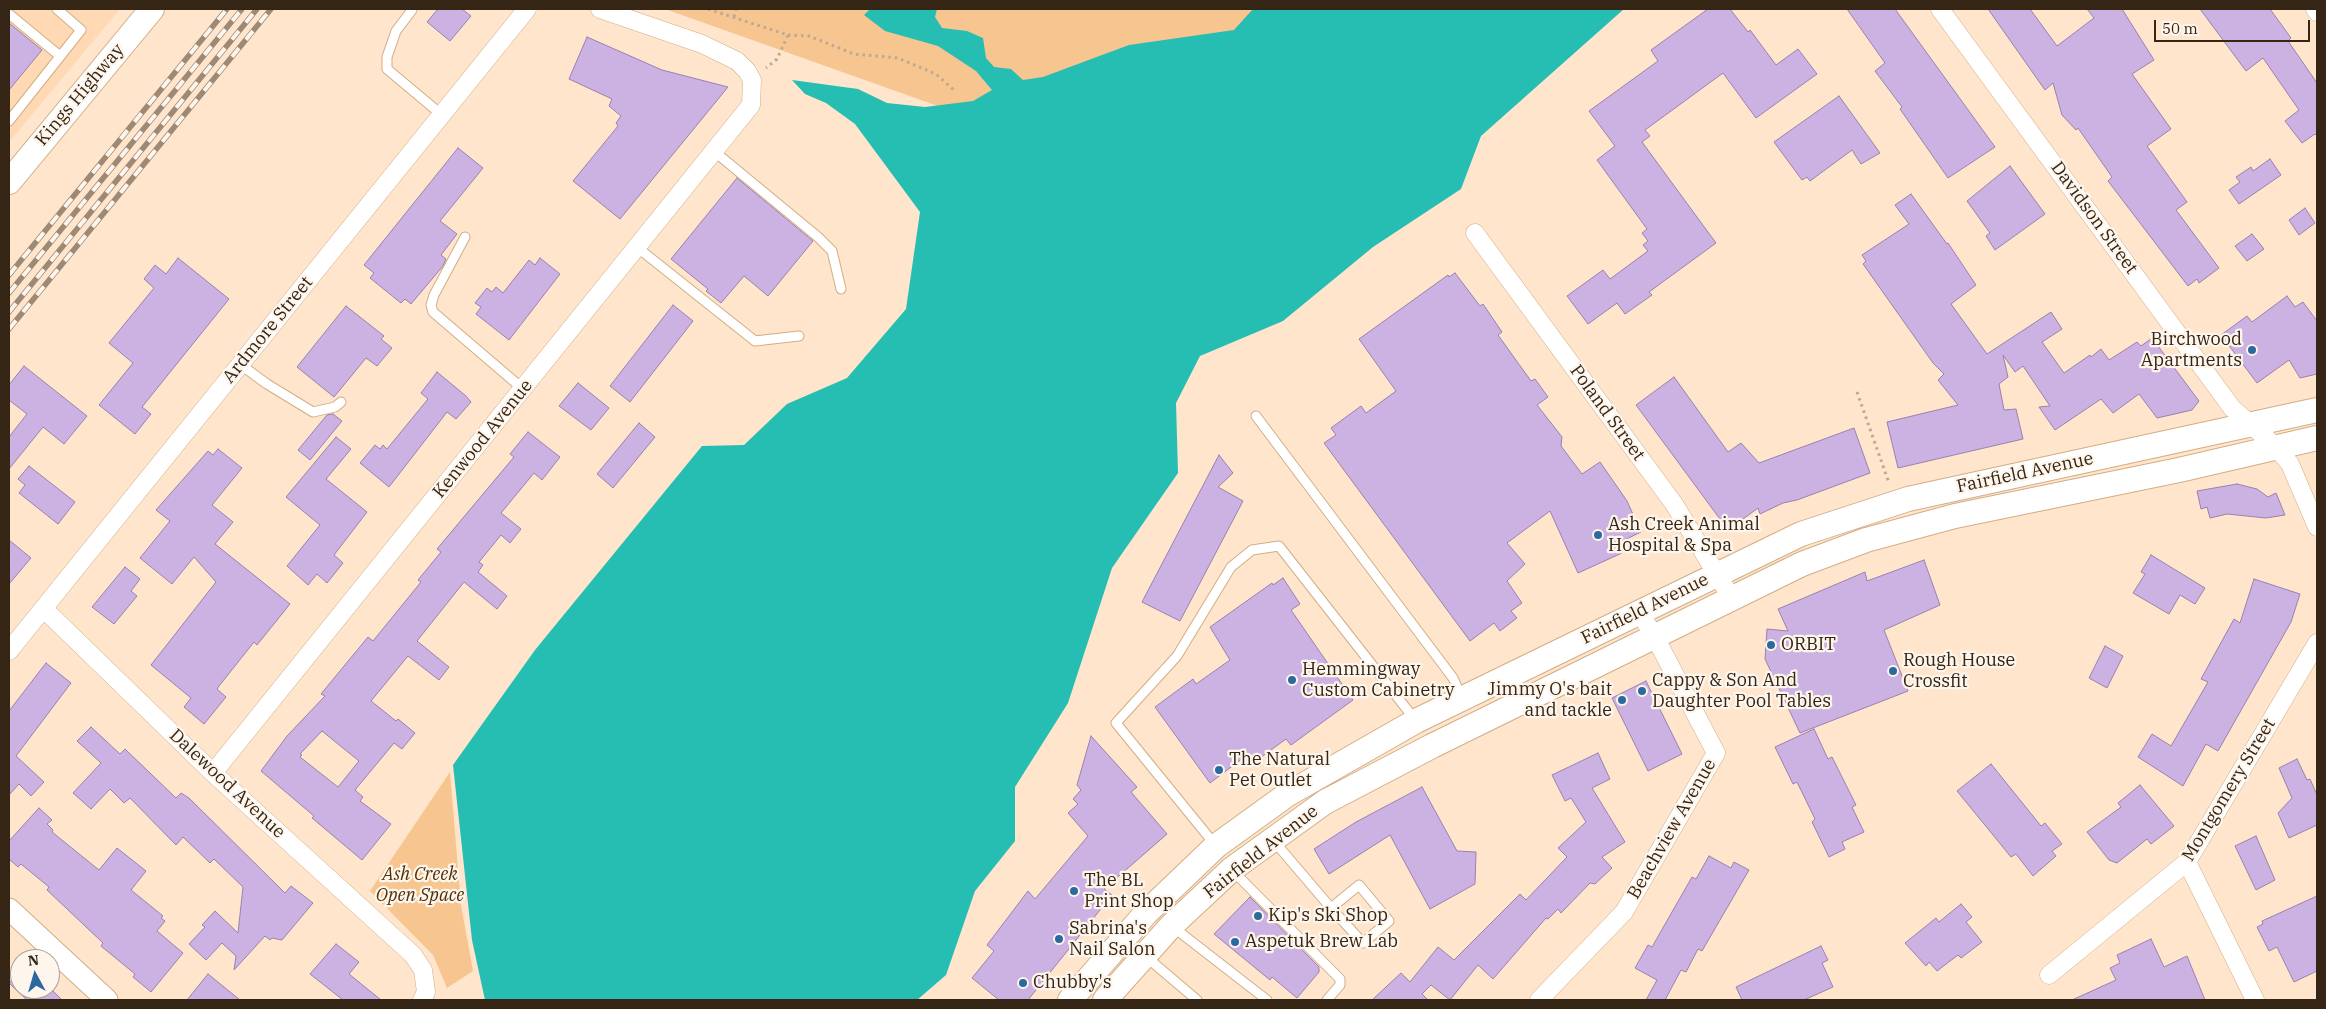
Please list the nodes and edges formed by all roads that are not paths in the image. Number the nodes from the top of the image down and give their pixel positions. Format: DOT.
graph roads {
  1 [pos="57,9"];
  2 [pos="527,9"];
  3 [pos="600,9"];
  4 [pos="1940,9"];
  5 [pos="2315,9"];
  6 [pos="412,10"];
  7 [pos="2317,12"];
  8 [pos="146,13"];
  9 [pos="9,14"];
  10 [pos="60,56"];
  11 [pos="442,115"];
  12 [pos="9,121"];
  13 [pos="715,152"];
  14 [pos="9,182"];
  15 [pos="1475,233"];
  16 [pos="465,238"];
  17 [pos="638,248"];
  18 [pos="841,290"];
  19 [pos="799,336"];
  20 [pos="241,365"];
  21 [pos="523,389"];
  22 [pos="341,402"];
  23 [pos="2317,410"];
  24 [pos="1256,416"];
  25 [pos="2251,424"];
  26 [pos="2317,438"];
  27 [pos="2276,447"];
  28 [pos="2103,456"];
  29 [pos="2110,484"];
  30 [pos="1908,499"];
  31 [pos="1914,527"];
  32 [pos="2317,527"];
  33 [pos="1718,573"];
  34 [pos="1732,599"];
  35 [pos="44,609"];
  36 [pos="1639,612"];
  37 [pos="1655,637"];
  38 [pos="2317,643"];
  39 [pos="9,651"];
  40 [pos="1462,698"];
  41 [pos="1416,721"];
  42 [pos="1476,724"];
  43 [pos="1432,746"];
  44 [pos="213,772"];
  45 [pos="1273,840"];
  46 [pos="1216,846"];
  47 [pos="2187,862"];
  48 [pos="1232,869"];
  49 [pos="1331,908"];
  50 [pos="12,917"];
  51 [pos="1170,926"];
  52 [pos="1144,955"];
  53 [pos="2049,975"];
  54 [pos="107,1000"];
  55 [pos="422,1000"];
  56 [pos="1070,1000"];
  57 [pos="1105,1000"];
  58 [pos="1197,1000"];
  59 [pos="1267,1000"];
  60 [pos="1327,1000"];
  61 [pos="1539,1000"];
  62 [pos="2255,1000"];
  1 -- 10 [label="lane"];
  2 -- 11 [label="street, Ardmore Street"];
  3 -- 13 [label="street, Kenwood Avenue"];
  4 -- 25 [label="street, Davidson Street"];
  5 -- 7 [label="street"];
  6 -- 11 [label="lane"];
  8 -- 14 [label="main road, Kings Highway"];
  9 -- 10 [label="lane"];
  10 -- 12 [label="lane"];
  11 -- 20 [label="street, Ardmore Street"];
  13 -- 17 [label="street, Kenwood Avenue"];
  13 -- 18 [label="lane"];
  15 -- 33 [label="street, Poland Street"];
  16 -- 21 [label="lane"];
  17 -- 19 [label="lane"];
  17 -- 21 [label="street, Kenwood Avenue"];
  20 -- 22 [label="lane"];
  20 -- 35 [label="street, Ardmore Street"];
  21 -- 44 [label="street, Kenwood Avenue"];
  23 -- 25 [label="main road, Fairfield Avenue"];
  24 -- 40 [label="lane"];
  25 -- 27 [label="street, Davidson Street"];
  25 -- 28 [label="main road, Fairfield Avenue"];
  26 -- 27 [label="main road, Fairfield Avenue"];
  27 -- 29 [label="main road, Fairfield Avenue"];
  27 -- 32 [label="street, Davidson Street"];
  28 -- 29 [label="main road"];
  28 -- 30 [label="main road, Fairfield Avenue"];
  29 -- 31 [label="main road, Fairfield Avenue"];
  30 -- 31 [label="main road"];
  30 -- 33 [label="main road, Fairfield Avenue"];
  31 -- 34 [label="main road, Fairfield Avenue"];
  33 -- 34 [label="street, Poland Street"];
  33 -- 36 [label="main road, Fairfield Avenue"];
  34 -- 37 [label="main road, Fairfield Avenue"];
  35 -- 39 [label="street, Ardmore Street"];
  35 -- 44 [label="street, Dalewood Avenue"];
  36 -- 37 [label="street, Beachview Avenue"];
  36 -- 40 [label="main road, Fairfield Avenue"];
  37 -- 42 [label="main road, Fairfield Avenue"];
  37 -- 61 [label="street, Beachview Avenue"];
  38 -- 47 [label="street, Montgomery Street"];
  40 -- 41 [label="main road, Fairfield Avenue"];
  40 -- 42 [label="main road"];
  41 -- 43 [label="main road"];
  41 -- 46 [label="main road, Fairfield Avenue"];
  41 -- 46 [label="lane"];
  42 -- 43 [label="main road, Fairfield Avenue"];
  43 -- 45 [label="main road, Fairfield Avenue"];
  44 -- 55 [label="street, Dalewood Avenue"];
  45 -- 48 [label="main road, Fairfield Avenue"];
  45 -- 49 [label="lane"];
  46 -- 48 [label="main road"];
  46 -- 56 [label="main road, Fairfield Avenue"];
  47 -- 53 [label="street, Montgomery Street"];
  47 -- 62 [label="street"];
  48 -- 51 [label="main road, Fairfield Avenue"];
  48 -- 60 [label="lane"];
  49 -- 49 [label="lane"];
  50 -- 54 [label="street"];
  51 -- 52 [label="main road, Fairfield Avenue"];
  51 -- 59 [label="lane"];
  52 -- 57 [label="main road, Fairfield Avenue"];
  52 -- 58 [label="lane"];
}
